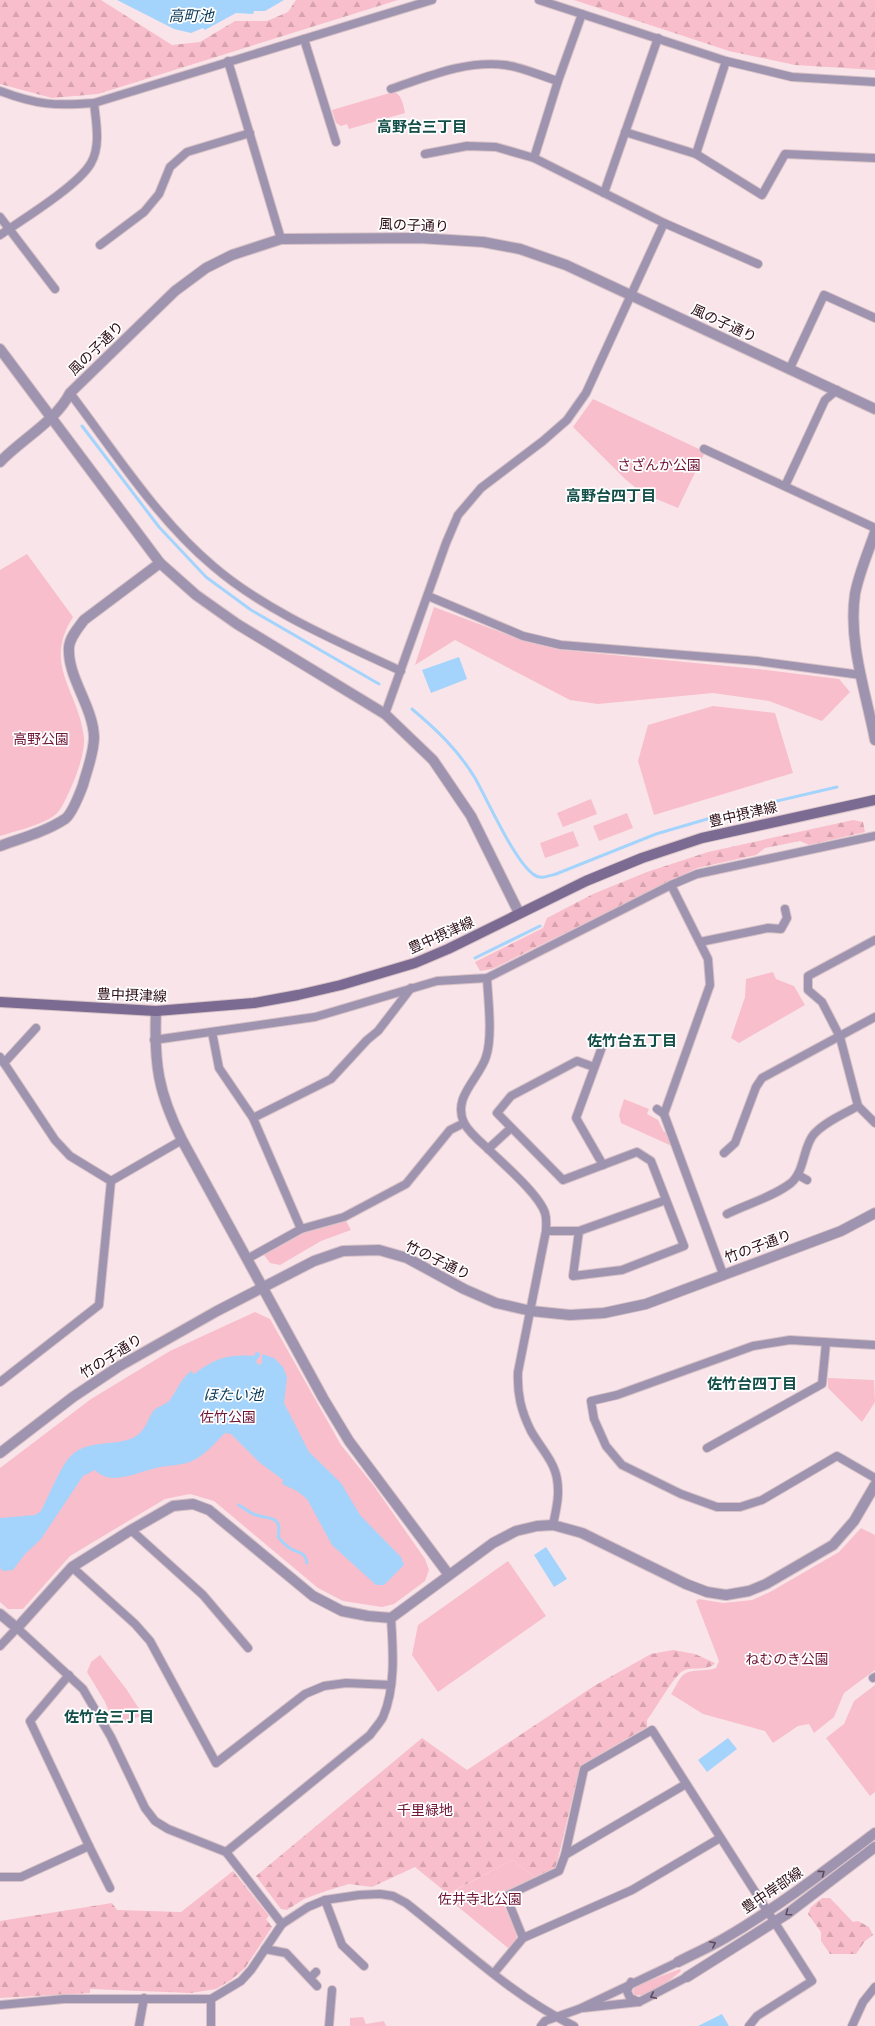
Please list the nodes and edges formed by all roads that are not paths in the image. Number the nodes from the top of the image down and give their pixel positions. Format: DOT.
graph roads {
  1 [pos="432,0"];
  2 [pos="539,0"];
  3 [pos="582,14"];
  4 [pos="658,38"];
  5 [pos="304,39"];
  6 [pos="228,61"];
  7 [pos="726,61"];
  8 [pos="558,81"];
  9 [pos="875,82"];
  10 [pos="391,89"];
  11 [pos="0,91"];
  12 [pos="94,103"];
  13 [pos="625,132"];
  14 [pos="250,133"];
  15 [pos="336,142"];
  16 [pos="425,154"];
  17 [pos="696,154"];
  18 [pos="534,158"];
  19 [pos="875,158"];
  20 [pos="604,193"];
  21 [pos="0,217"];
  22 [pos="664,223"];
  23 [pos="10,229"];
  24 [pos="0,235"];
  25 [pos="282,239"];
  26 [pos="100,245"];
  27 [pos="758,264"];
  28 [pos="55,289"];
  29 [pos="631,296"];
  30 [pos="875,318"];
  31 [pos="0,349"];
  32 [pos="790,368"];
  33 [pos="837,390"];
  34 [pos="70,393"];
  35 [pos="875,409"];
  36 [pos="52,418"];
  37 [pos="704,448"];
  38 [pos="0,462"];
  39 [pos="784,486"];
  40 [pos="875,528"];
  41 [pos="875,532"];
  42 [pos="160,563"];
  43 [pos="428,596"];
  44 [pos="401,671"];
  45 [pos="861,675"];
  46 [pos="385,714"];
  47 [pos="873,720"];
  48 [pos="875,740"];
  49 [pos="875,800"];
  50 [pos="875,836"];
  51 [pos="0,846"];
  52 [pos="671,885"];
  53 [pos="785,909"];
  54 [pos="519,913"];
  55 [pos="875,940"];
  56 [pos="700,942"];
  57 [pos="487,978"];
  58 [pos="411,988"];
  59 [pos="0,1002"];
  60 [pos="156,1011"];
  61 [pos="875,1017"];
  62 [pos="36,1028"];
  63 [pos="212,1032"];
  64 [pos="840,1037"];
  65 [pos="154,1040"];
  66 [pos="602,1047"];
  67 [pos="2,1060"];
  68 [pos="594,1067"];
  69 [pos="858,1106"];
  70 [pos="657,1109"];
  71 [pos="664,1114"];
  72 [pos="253,1118"];
  73 [pos="464,1123"];
  74 [pos="875,1123"];
  75 [pos="511,1128"];
  76 [pos="182,1140"];
  77 [pos="488,1149"];
  78 [pos="724,1153"];
  79 [pos="603,1165"];
  80 [pos="798,1175"];
  81 [pos="807,1180"];
  82 [pos="111,1181"];
  83 [pos="666,1200"];
  84 [pos="875,1212"];
  85 [pos="727,1214"];
  86 [pos="301,1229"];
  87 [pos="546,1231"];
  88 [pos="579,1231"];
  89 [pos="247,1259"];
  90 [pos="723,1274"];
  91 [pos="263,1288"];
  92 [pos="531,1312"];
  93 [pos="826,1342"];
  94 [pos="875,1345"];
  95 [pos="0,1382"];
  96 [pos="707,1448"];
  97 [pos="0,1453"];
  98 [pos="875,1478"];
  99 [pos="875,1485"];
  100 [pos="553,1525"];
  101 [pos="131,1530"];
  102 [pos="72,1567"];
  103 [pos="449,1575"];
  104 [pos="0,1614"];
  105 [pos="391,1618"];
  106 [pos="16,1628"];
  107 [pos="0,1646"];
  108 [pos="248,1648"];
  109 [pos="69,1675"];
  110 [pos="391,1685"];
  111 [pos="686,1784"];
  112 [pos="875,1833"];
  113 [pos="720,1838"];
  114 [pos="89,1846"];
  115 [pos="875,1848"];
  116 [pos="226,1852"];
  117 [pos="565,1855"];
  118 [pos="0,1877"];
  119 [pos="110,1888"];
  120 [pos="325,1900"];
  121 [pos="768,1911"];
  122 [pos="775,1922"];
  123 [pos="282,1924"];
  124 [pos="523,1938"];
  125 [pos="265,1949"];
  126 [pos="678,1962"];
  127 [pos="364,1966"];
  128 [pos="316,1972"];
  129 [pos="494,1973"];
  130 [pos="687,1977"];
  131 [pos="310,1978"];
  132 [pos="631,1982"];
  133 [pos="317,1986"];
  134 [pos="875,1987"];
  135 [pos="332,1990"];
  136 [pos="144,1998"];
  137 [pos="211,1999"];
  138 [pos="640,2002"];
  139 [pos="0,2005"];
  140 [pos="579,2009"];
  141 [pos="558,2017"];
  142 [pos="140,2026"];
  143 [pos="211,2026"];
  144 [pos="329,2026"];
  145 [pos="541,2026"];
  146 [pos="574,2026"];
  147 [pos="749,2026"];
  148 [pos="852,2026"];
  1 -- 5 [label="street"];
  2 -- 3 [label="street"];
  3 -- 4 [label="street"];
  3 -- 8 [label="street"];
  4 -- 7 [label="street"];
  4 -- 13 [label="street"];
  5 -- 6 [label="street"];
  5 -- 15 [label="street"];
  6 -- 12 [label="street"];
  6 -- 14 [label="street"];
  7 -- 9 [label="street"];
  7 -- 17 [label="street"];
  8 -- 10 [label="street"];
  8 -- 18 [label="street"];
  11 -- 12 [label="street"];
  12 -- 23 [label="street"];
  13 -- 17 [label="street"];
  13 -- 20 [label="street"];
  14 -- 25 [label="street"];
  14 -- 26 [label="street"];
  16 -- 18 [label="street"];
  17 -- 19 [label="street"];
  18 -- 20 [label="street"];
  20 -- 22 [label="street"];
  21 -- 23 [label="street"];
  22 -- 27 [label="street"];
  22 -- 29 [label="street"];
  23 -- 24 [label="street"];
  23 -- 28 [label="street"];
  25 -- 29 [label="street, 風の子通り"];
  25 -- 34 [label="street, 風の子通り"];
  29 -- 32 [label="street, 風の子通り"];
  29 -- 43 [label="street"];
  30 -- 32 [label="street"];
  31 -- 36 [label="street"];
  32 -- 33 [label="street, 風の子通り"];
  33 -- 35 [label="street, 風の子通り"];
  33 -- 39 [label="street"];
  34 -- 36 [label="street, 風の子通り"];
  34 -- 44 [label="street"];
  36 -- 38 [label="street, 風の子通り"];
  36 -- 42 [label="street"];
  37 -- 39 [label="street"];
  39 -- 40 [label="street"];
  41 -- 45 [label="street"];
  42 -- 46 [label="street"];
  42 -- 51 [label="street"];
  43 -- 44 [label="street"];
  43 -- 45 [label="street"];
  44 -- 46 [label="street"];
  45 -- 47 [label="street"];
  46 -- 54 [label="street"];
  47 -- 48 [label="street"];
  49 -- 54 [label="main road, 豊中摂津線"];
  50 -- 52 [label="street"];
  52 -- 56 [label="street"];
  52 -- 57 [label="street"];
  53 -- 56 [label="street"];
  54 -- 60 [label="main road, 豊中摂津線"];
  55 -- 64 [label="street"];
  56 -- 71 [label="street"];
  57 -- 58 [label="street"];
  57 -- 73 [label="street"];
  58 -- 63 [label="street"];
  58 -- 72 [label="street"];
  59 -- 60 [label="main road, 豊中摂津線"];
  60 -- 65 [label="street"];
  61 -- 64 [label="street"];
  62 -- 67 [label="street"];
  63 -- 65 [label="street"];
  63 -- 72 [label="street"];
  64 -- 69 [label="street"];
  64 -- 78 [label="street"];
  65 -- 76 [label="street"];
  66 -- 68 [label="street"];
  67 -- 82 [label="street"];
  68 -- 75 [label="street"];
  68 -- 79 [label="street"];
  69 -- 74 [label="street"];
  69 -- 80 [label="street"];
  70 -- 71 [label="street"];
  71 -- 90 [label="street"];
  72 -- 86 [label="street"];
  73 -- 77 [label="street"];
  73 -- 86 [label="street"];
  75 -- 77 [label="street"];
  75 -- 79 [label="street"];
  76 -- 82 [label="street"];
  76 -- 89 [label="street"];
  77 -- 87 [label="street"];
  79 -- 83 [label="street"];
  80 -- 81 [label="street"];
  80 -- 85 [label="street"];
  82 -- 95 [label="street"];
  83 -- 88 [label="street"];
  83 -- 88 [label="street"];
  84 -- 90 [label="street, 竹の子通り"];
  86 -- 89 [label="street"];
  87 -- 88 [label="street"];
  87 -- 92 [label="street"];
  89 -- 91 [label="street"];
  90 -- 92 [label="street, 竹の子通り"];
  91 -- 92 [label="street, 竹の子通り"];
  91 -- 97 [label="street, 竹の子通り"];
  91 -- 103 [label="street"];
  92 -- 100 [label="street"];
  93 -- 94 [label="street"];
  93 -- 96 [label="street"];
  93 -- 98 [label="street"];
  99 -- 100 [label="street"];
  100 -- 103 [label="street"];
  101 -- 102 [label="street"];
  101 -- 105 [label="street"];
  101 -- 108 [label="street"];
  102 -- 106 [label="street"];
  102 -- 110 [label="street"];
  103 -- 105 [label="street"];
  104 -- 106 [label="street"];
  105 -- 110 [label="street"];
  106 -- 107 [label="street"];
  106 -- 109 [label="street"];
  109 -- 114 [label="street"];
  109 -- 116 [label="street"];
  110 -- 116 [label="street"];
  111 -- 113 [label="street"];
  111 -- 117 [label="street"];
  111 -- 117 [label="street"];
  121 -- 112 [label="street, 豊中岸部線, one-way"];
  113 -- 121 [label="street"];
  113 -- 124 [label="street"];
  114 -- 118 [label="street"];
  114 -- 119 [label="street"];
  115 -- 122 [label="street, 豊中岸部線, one-way"];
  116 -- 123 [label="street"];
  117 -- 124 [label="street"];
  120 -- 123 [label="street"];
  120 -- 127 [label="street"];
  120 -- 129 [label="street"];
  121 -- 122 [label="street"];
  126 -- 121 [label="street, 豊中岸部線, one-way"];
  122 -- 130 [label="street, 豊中岸部線"];
  122 -- 147 [label="street"];
  123 -- 125 [label="street"];
  124 -- 129 [label="street"];
  125 -- 131 [label="street"];
  125 -- 137 [label="street"];
  126 -- 132 [label="street"];
  128 -- 131 [label="street"];
  129 -- 141 [label="street"];
  130 -- 138 [label="street, one-way"];
  131 -- 133 [label="street"];
  132 -- 138 [label="street"];
  132 -- 140 [label="street"];
  134 -- 148 [label="street"];
  135 -- 144 [label="street"];
  136 -- 137 [label="street"];
  136 -- 139 [label="street"];
  136 -- 142 [label="street"];
  137 -- 143 [label="street"];
  138 -- 140 [label="street"];
  140 -- 141 [label="street"];
  141 -- 145 [label="street"];
  141 -- 146 [label="street"];
}
